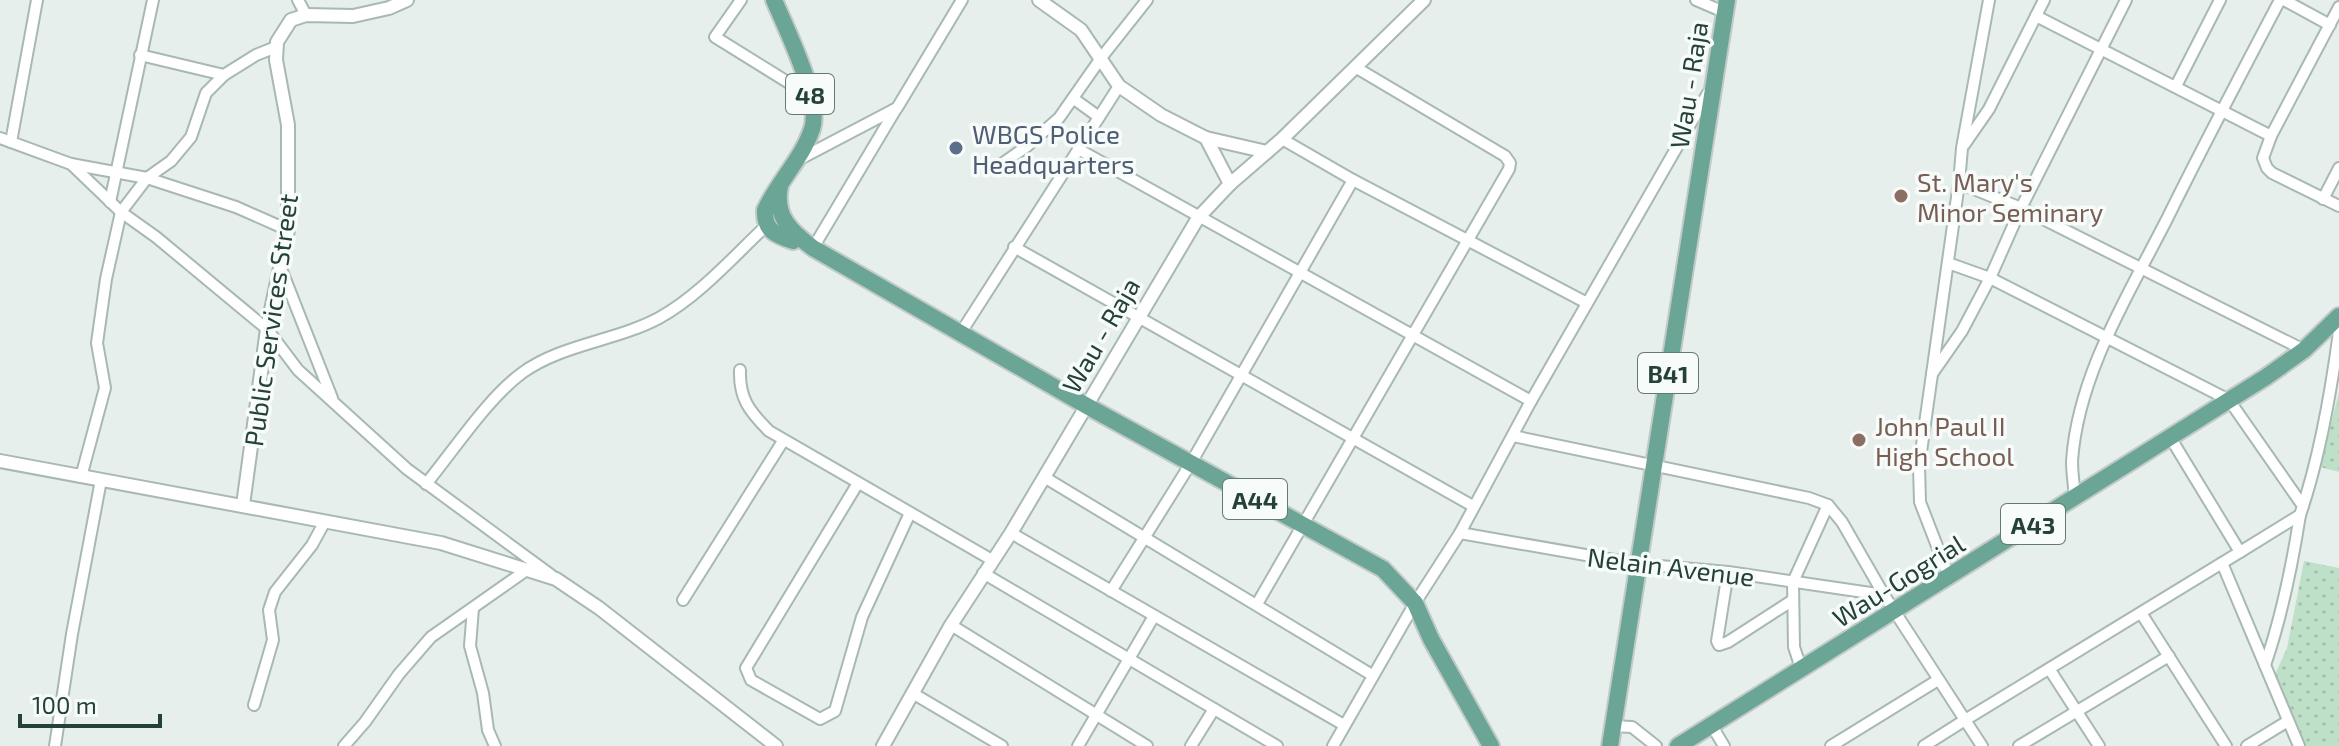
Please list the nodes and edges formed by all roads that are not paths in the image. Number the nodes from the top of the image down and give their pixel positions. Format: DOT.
graph roads {
  1 [pos="37,0"];
  2 [pos="153,0"];
  3 [pos="298,0"];
  4 [pos="407,0"];
  5 [pos="741,0"];
  6 [pos="774,0"];
  7 [pos="962,0"];
  8 [pos="1039,0"];
  9 [pos="1147,0"];
  10 [pos="1424,0"];
  11 [pos="1696,0"];
  12 [pos="1989,0"];
  13 [pos="2044,0"];
  14 [pos="2126,0"];
  15 [pos="2220,0"];
  16 [pos="2282,0"];
  17 [pos="1725,6"];
  18 [pos="2339,7"];
  19 [pos="306,15"];
  20 [pos="2036,16"];
  21 [pos="2330,25"];
  22 [pos="276,47"];
  23 [pos="2102,49"];
  24 [pos="140,55"];
  25 [pos="1101,58"];
  26 [pos="1355,67"];
  27 [pos="224,75"];
  28 [pos="1119,86"];
  29 [pos="2176,86"];
  30 [pos="1711,88"];
  31 [pos="810,96"];
  32 [pos="1074,99"];
  33 [pos="897,108"];
  34 [pos="2222,110"];
  35 [pos="1099,117"];
  36 [pos="2271,136"];
  37 [pos="1206,138"];
  38 [pos="1282,139"];
  39 [pos="6,140"];
  40 [pos="1962,148"];
  41 [pos="1078,149"];
  42 [pos="1267,152"];
  43 [pos="793,162"];
  44 [pos="71,164"];
  45 [pos="996,168"];
  46 [pos="2339,168"];
  47 [pos="115,172"];
  48 [pos="147,178"];
  49 [pos="1353,180"];
  50 [pos="1959,183"];
  51 [pos="1230,184"];
  52 [pos="780,186"];
  53 [pos="2323,199"];
  54 [pos="110,202"];
  55 [pos="2339,206"];
  56 [pos="2021,208"];
  57 [pos="121,212"];
  58 [pos="1198,218"];
  59 [pos="766,226"];
  60 [pos="288,230"];
  61 [pos="794,235"];
  62 [pos="1467,241"];
  63 [pos="1014,247"];
  64 [pos="813,248"];
  65 [pos="1948,263"];
  66 [pos="280,266"];
  67 [pos="2142,268"];
  68 [pos="1298,274"];
  69 [pos="1990,278"];
  70 [pos="1587,303"];
  71 [pos="2339,316"];
  72 [pos="1137,319"];
  73 [pos="267,329"];
  74 [pos="2339,332"];
  75 [pos="960,334"];
  76 [pos="1414,336"];
  77 [pos="2108,336"];
  78 [pos="2304,350"];
  79 [pos="740,370"];
  80 [pos="1239,374"];
  81 [pos="1931,376"];
  82 [pos="2229,400"];
  83 [pos="1531,401"];
  84 [pos="335,404"];
  85 [pos="1087,406"];
  86 [pos="1513,436"];
  87 [pos="2170,437"];
  88 [pos="1354,440"];
  89 [pos="783,441"];
  90 [pos="0,461"];
  91 [pos="1191,463"];
  92 [pos="1653,464"];
  93 [pos="81,477"];
  94 [pos="1044,477"];
  95 [pos="101,480"];
  96 [pos="858,483"];
  97 [pos="426,484"];
  98 [pos="2075,497"];
  99 [pos="243,505"];
  100 [pos="1828,505"];
  101 [pos="1473,506"];
  102 [pos="2301,510"];
  103 [pos="910,513"];
  104 [pos="324,523"];
  105 [pos="1303,526"];
  106 [pos="1011,533"];
  107 [pos="1460,533"];
  108 [pos="1143,536"];
  109 [pos="2240,552"];
  110 [pos="992,560"];
  111 [pos="2222,563"];
  112 [pos="1637,564"];
  113 [pos="528,569"];
  114 [pos="1728,572"];
  115 [pos="983,573"];
  116 [pos="1949,577"];
  117 [pos="556,579"];
  118 [pos="1793,582"];
  119 [pos="1111,591"];
  120 [pos="1884,595"];
  121 [pos="683,600"];
  122 [pos="1793,600"];
  123 [pos="1415,603"];
  124 [pos="1257,604"];
  125 [pos="473,608"];
  126 [pos="1895,610"];
  127 [pos="2141,613"];
  128 [pos="1154,616"];
  129 [pos="951,625"];
  130 [pos="2169,656"];
  131 [pos="1129,659"];
  132 [pos="2265,665"];
  133 [pos="1801,668"];
  134 [pos="2050,670"];
  135 [pos="1372,675"];
  136 [pos="1938,680"];
  137 [pos="914,694"];
  138 [pos="254,705"];
  139 [pos="1214,709"];
  140 [pos="2077,712"];
  141 [pos="1097,714"];
  142 [pos="1965,720"];
  143 [pos="2288,721"];
  144 [pos="1344,725"];
  145 [pos="1612,726"];
  146 [pos="1712,726"];
  147 [pos="1927,745"];
  148 [pos="55,746"];
  149 [pos="344,746"];
  150 [pos="495,746"];
  151 [pos="776,746"];
  152 [pos="883,746"];
  153 [pos="1002,746"];
  154 [pos="1078,746"];
  155 [pos="1147,746"];
  156 [pos="1191,746"];
  157 [pos="1277,746"];
  158 [pos="1333,746"];
  159 [pos="1491,746"];
  160 [pos="1610,746"];
  161 [pos="1656,746"];
  162 [pos="1678,746"];
  163 [pos="1724,746"];
  164 [pos="1831,746"];
  165 [pos="1982,746"];
  166 [pos="2019,746"];
  167 [pos="2099,746"];
  168 [pos="2226,746"];
  169 [pos="2247,746"];
  170 [pos="2299,746"];
  1 -- 39 [label="street"];
  2 -- 24 [label="street"];
  3 -- 19 [label="street"];
  4 -- 19 [label="street"];
  5 -- 31 [label="street"];
  6 -- 31 [label="main road, 48"];
  7 -- 33 [label="street"];
  8 -- 25 [label="street"];
  9 -- 25 [label="street"];
  10 -- 26 [label="street, Wau - Raja"];
  11 -- 17 [label="street"];
  12 -- 40 [label="street"];
  13 -- 20 [label="street"];
  14 -- 23 [label="street"];
  15 -- 29 [label="street"];
  16 -- 21 [label="street"];
  16 -- 34 [label="street"];
  17 -- 30 [label="main road, Wau - Raja / B41"];
  18 -- 21 [label="street"];
  19 -- 22 [label="street"];
  20 -- 23 [label="street"];
  20 -- 40 [label="street"];
  21 -- 36 [label="street"];
  22 -- 27 [label="street"];
  22 -- 60 [label="street, Public Services Street"];
  23 -- 29 [label="street"];
  23 -- 56 [label="street"];
  24 -- 27 [label="street"];
  24 -- 47 [label="street"];
  25 -- 28 [label="street"];
  25 -- 32 [label="street"];
  26 -- 38 [label="street, Wau - Raja"];
  26 -- 62 [label="street"];
  27 -- 48 [label="street"];
  28 -- 35 [label="street"];
  28 -- 37 [label="street"];
  29 -- 34 [label="street"];
  30 -- 70 [label="street"];
  30 -- 92 [label="main road, Wau - Raja / B41"];
  31 -- 43 [label="main road, 48"];
  32 -- 35 [label="street"];
  32 -- 45 [label="street"];
  33 -- 43 [label="street"];
  33 -- 64 [label="street"];
  34 -- 36 [label="street"];
  34 -- 67 [label="street"];
  35 -- 41 [label="street"];
  36 -- 53 [label="street"];
  37 -- 42 [label="street"];
  37 -- 51 [label="street"];
  38 -- 42 [label="street, Wau - Raja"];
  38 -- 49 [label="street"];
  39 -- 44 [label="street"];
  40 -- 50 [label="street"];
  41 -- 58 [label="street"];
  41 -- 63 [label="street"];
  42 -- 51 [label="street, Wau - Raja"];
  43 -- 52 [label="main road, 48"];
  44 -- 47 [label="street"];
  44 -- 54 [label="street"];
  46 -- 53 [label="street"];
  47 -- 48 [label="street"];
  47 -- 54 [label="street"];
  48 -- 57 [label="street"];
  48 -- 60 [label="street"];
  49 -- 62 [label="street"];
  49 -- 68 [label="street"];
  50 -- 56 [label="street"];
  50 -- 65 [label="street"];
  51 -- 58 [label="street, Wau - Raja"];
  52 -- 59 [label="main road"];
  52 -- 61 [label="main road"];
  53 -- 55 [label="street"];
  54 -- 57 [label="street"];
  56 -- 67 [label="street"];
  56 -- 69 [label="street"];
  57 -- 73 [label="street"];
  57 -- 93 [label="street"];
  58 -- 68 [label="street"];
  58 -- 72 [label="street, Wau - Raja"];
  59 -- 61 [label="main road, A44"];
  59 -- 97 [label="street"];
  60 -- 66 [label="street, Public Services Street"];
  61 -- 64 [label="main road, A44"];
  62 -- 70 [label="street"];
  62 -- 76 [label="street"];
  63 -- 72 [label="street"];
  63 -- 75 [label="street"];
  64 -- 75 [label="main road, A44"];
  65 -- 69 [label="street"];
  65 -- 81 [label="street"];
  66 -- 73 [label="street, Public Services Street"];
  66 -- 84 [label="street"];
  67 -- 77 [label="street"];
  67 -- 78 [label="street"];
  68 -- 76 [label="street"];
  68 -- 80 [label="street"];
  69 -- 77 [label="street"];
  69 -- 81 [label="street"];
  70 -- 83 [label="street"];
  71 -- 78 [label="main road, Wau-Gogrial / A43"];
  72 -- 80 [label="street"];
  72 -- 85 [label="street, Wau - Raja"];
  73 -- 84 [label="street"];
  73 -- 99 [label="street, Public Services Street"];
  74 -- 102 [label="street"];
  75 -- 85 [label="main road, A44"];
  76 -- 83 [label="street"];
  76 -- 88 [label="street"];
  77 -- 82 [label="street"];
  77 -- 98 [label="street"];
  78 -- 82 [label="main road, Wau-Gogrial / A43"];
  79 -- 89 [label="street"];
  80 -- 88 [label="street"];
  80 -- 91 [label="street"];
  81 -- 116 [label="street"];
  82 -- 87 [label="main road, Wau-Gogrial / A43"];
  82 -- 102 [label="street"];
  83 -- 86 [label="street"];
  84 -- 97 [label="street"];
  85 -- 91 [label="main road, A44"];
  85 -- 94 [label="street, Wau - Raja"];
  86 -- 92 [label="street"];
  86 -- 101 [label="street"];
  87 -- 98 [label="main road, Wau-Gogrial / A43"];
  87 -- 109 [label="street"];
  88 -- 101 [label="street"];
  88 -- 105 [label="street"];
  89 -- 96 [label="street"];
  89 -- 121 [label="street"];
  90 -- 93 [label="street"];
  91 -- 105 [label="main road, A44"];
  91 -- 108 [label="street"];
  92 -- 100 [label="street"];
  92 -- 112 [label="main road, Wau - Raja / B41"];
  93 -- 95 [label="street"];
  94 -- 106 [label="street, Wau - Raja"];
  94 -- 108 [label="street"];
  95 -- 99 [label="street"];
  95 -- 148 [label="street"];
  96 -- 103 [label="street"];
  96 -- 103 [label="street"];
  97 -- 117 [label="street"];
  98 -- 116 [label="main road, Wau-Gogrial / A43"];
  99 -- 104 [label="street"];
  100 -- 118 [label="street"];
  100 -- 120 [label="street"];
  101 -- 107 [label="street"];
  102 -- 109 [label="street"];
  102 -- 132 [label="street"];
  103 -- 110 [label="street"];
  104 -- 113 [label="street"];
  104 -- 138 [label="street"];
  105 -- 123 [label="main road, A44"];
  105 -- 124 [label="street"];
  106 -- 110 [label="street, Wau - Raja"];
  106 -- 119 [label="street"];
  107 -- 112 [label="street, Nelain Avenue"];
  107 -- 123 [label="street"];
  108 -- 119 [label="street"];
  108 -- 124 [label="street"];
  109 -- 111 [label="street"];
  110 -- 115 [label="street, Wau - Raja"];
  111 -- 127 [label="street"];
  111 -- 132 [label="street"];
  112 -- 114 [label="street, Nelain Avenue"];
  112 -- 145 [label="main road, Wau - Raja / B41"];
  113 -- 117 [label="street"];
  113 -- 125 [label="street"];
  114 -- 118 [label="street, Nelain Avenue"];
  114 -- 122 [label="street"];
  115 -- 129 [label="street, Wau - Raja"];
  115 -- 131 [label="street"];
  116 -- 126 [label="main road, Wau-Gogrial / A43"];
  117 -- 151 [label="street"];
  118 -- 120 [label="street, Nelain Avenue"];
  118 -- 122 [label="street"];
  119 -- 128 [label="street"];
  120 -- 126 [label="street"];
  122 -- 133 [label="street"];
  123 -- 135 [label="street"];
  123 -- 159 [label="main road, A44"];
  124 -- 135 [label="street"];
  125 -- 149 [label="street"];
  125 -- 150 [label="street"];
  126 -- 133 [label="main road, Wau-Gogrial / A43"];
  126 -- 136 [label="street"];
  127 -- 130 [label="street"];
  127 -- 134 [label="street"];
  128 -- 131 [label="street"];
  128 -- 144 [label="street"];
  129 -- 137 [label="street, Wau - Raja"];
  129 -- 141 [label="street"];
  130 -- 140 [label="street"];
  130 -- 168 [label="street"];
  131 -- 139 [label="street"];
  131 -- 141 [label="street"];
  132 -- 143 [label="street"];
  133 -- 146 [label="main road, Wau-Gogrial / A43"];
  134 -- 140 [label="street"];
  134 -- 142 [label="street"];
  135 -- 144 [label="street"];
  136 -- 142 [label="street"];
  136 -- 164 [label="street"];
  137 -- 152 [label="street, Wau - Raja"];
  137 -- 153 [label="street"];
  139 -- 156 [label="street"];
  139 -- 157 [label="street"];
  140 -- 166 [label="street"];
  140 -- 167 [label="street"];
  141 -- 154 [label="street"];
  141 -- 155 [label="street"];
  142 -- 147 [label="street"];
  142 -- 165 [label="street"];
  143 -- 169 [label="street"];
  143 -- 170 [label="street"];
  144 -- 158 [label="street"];
  145 -- 160 [label="main road, Wau - Raja / B41"];
  145 -- 161 [label="street"];
  146 -- 162 [label="main road, Wau-Gogrial / A43"];
  146 -- 163 [label="street"];
}
